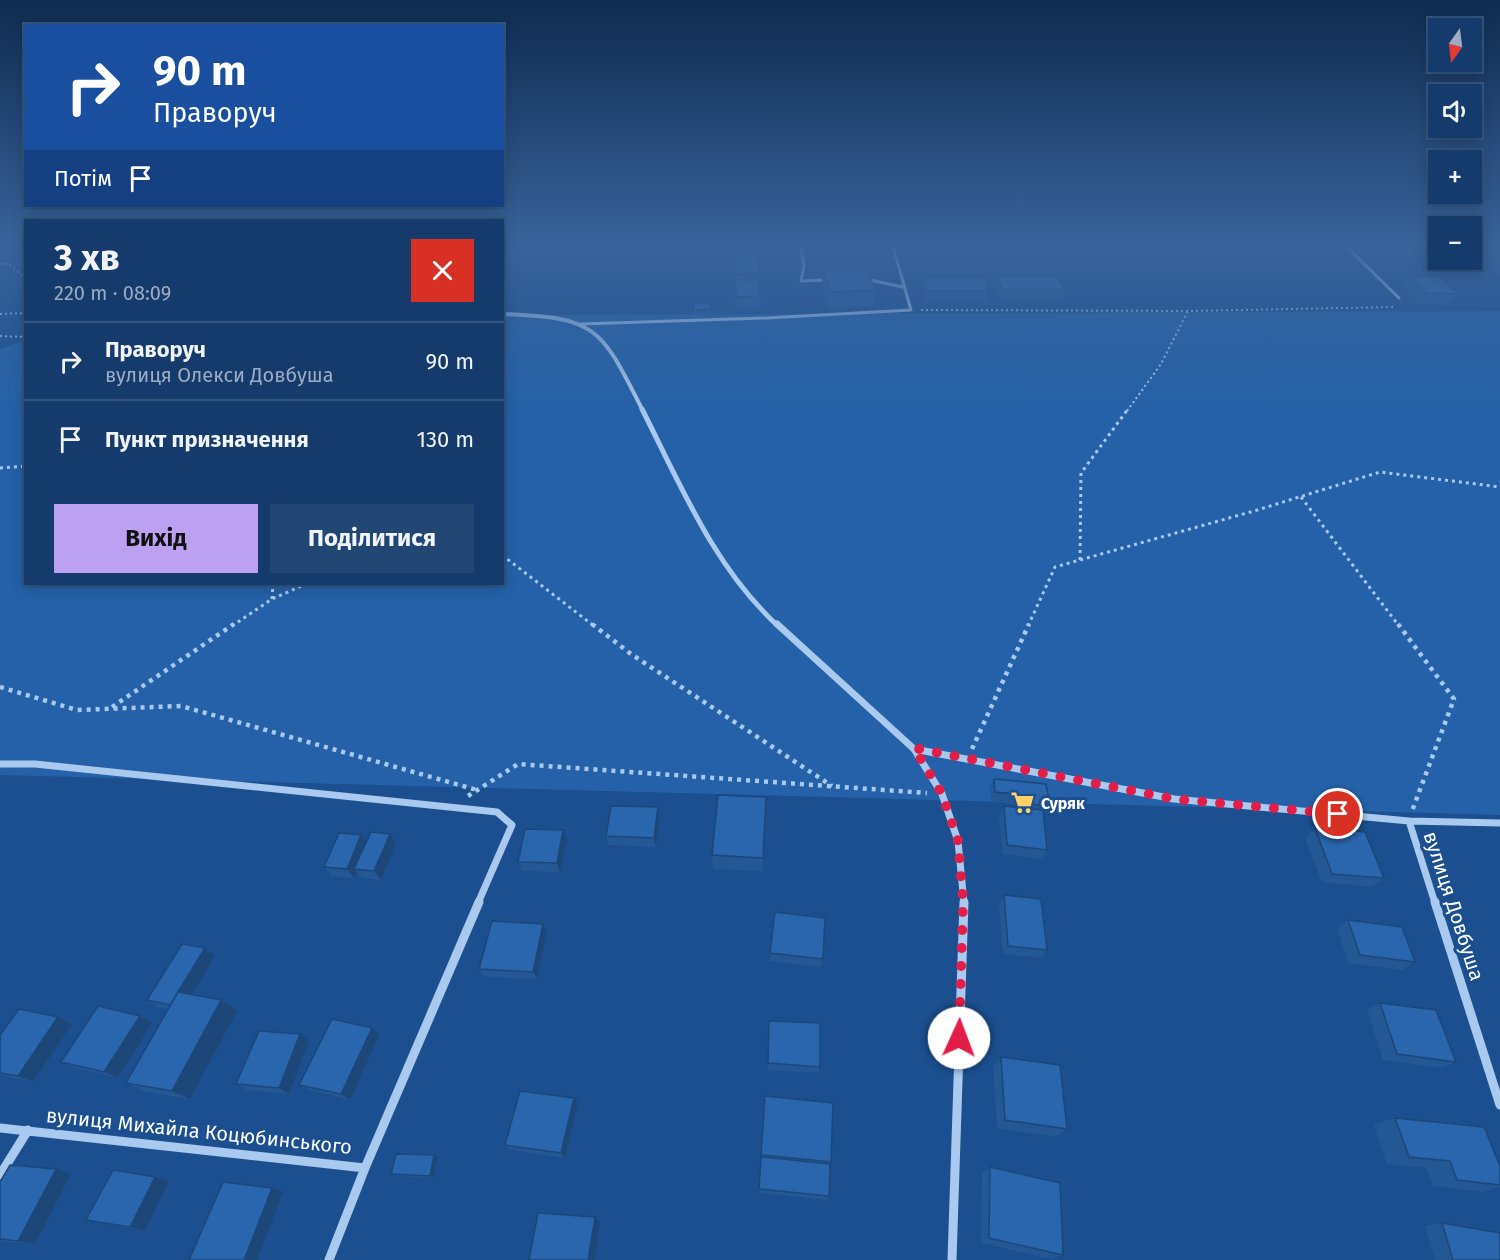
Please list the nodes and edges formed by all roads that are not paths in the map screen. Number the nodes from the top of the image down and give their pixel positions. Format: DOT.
graph roads {
  1 [pos="908,302"];
  2 [pos="504,314"];
  3 [pos="581,324"];
  4 [pos="914,748"];
  5 [pos="0,764"];
  6 [pos="1409,820"];
  7 [pos="1500,823"];
  8 [pos="1500,1105"];
  9 [pos="0,1128"];
  10 [pos="28,1130"];
  11 [pos="365,1168"];
  12 [pos="0,1175"];
  13 [pos="329,1260"];
  14 [pos="952,1260"];
  1 -- 3 [label="lane"];
  2 -- 3 [label="street"];
  3 -- 4 [label="street"];
  4 -- 6 [label="street"];
  4 -- 14 [label="street"];
  5 -- 11 [label="street"];
  6 -- 7 [label="street"];
  6 -- 8 [label="street, вулиця Довбуша"];
  9 -- 10 [label="street, вулиця Михайла Коцюбинського"];
  10 -- 11 [label="street, вулиця Михайла Коцюбинського"];
  10 -- 12 [label="street, вулиця Михайла Коцюбинського"];
  11 -- 13 [label="street"];
}
